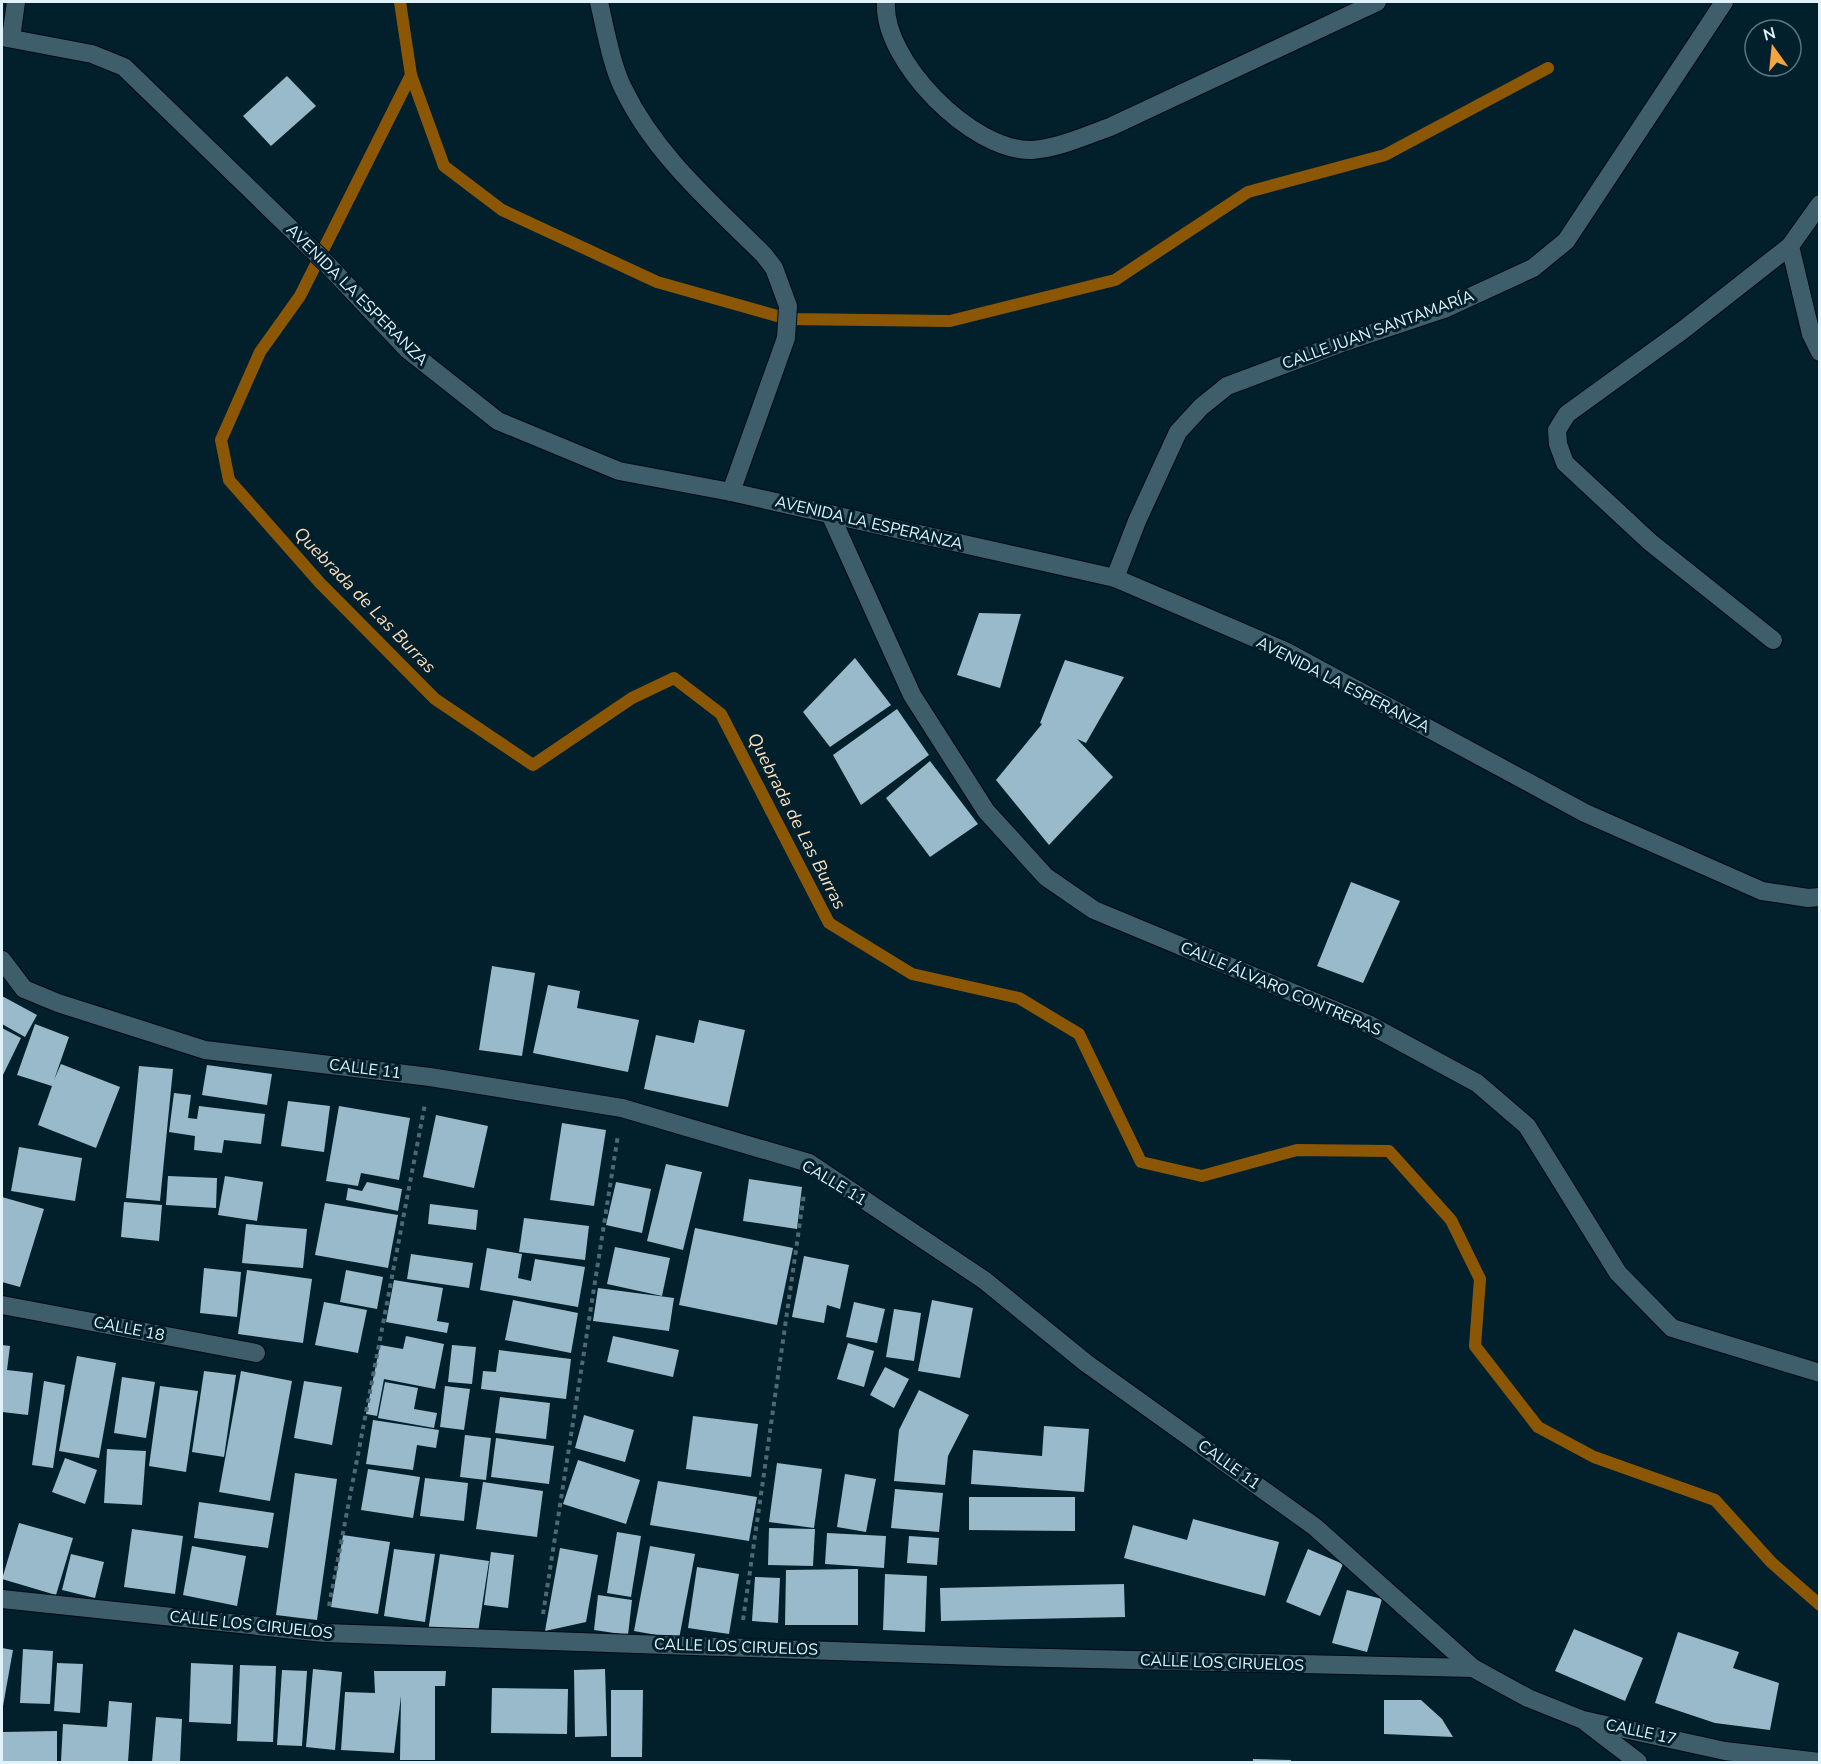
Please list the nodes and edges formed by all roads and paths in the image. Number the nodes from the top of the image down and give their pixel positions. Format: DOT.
graph roads {
  1 [pos="16,2"];
  2 [pos="599,2"];
  3 [pos="886,2"];
  4 [pos="1377,2"];
  5 [pos="1724,2"];
  6 [pos="6,38"];
  7 [pos="1820,204"];
  8 [pos="1790,246"];
  9 [pos="1820,352"];
  10 [pos="730,492"];
  11 [pos="830,514"];
  12 [pos="1114,578"];
  13 [pos="1773,640"];
  14 [pos="1820,897"];
  15 [pos="2,960"];
  16 [pos="430,1077"];
  17 [pos="622,1108"];
  18 [pos="809,1163"];
  19 [pos="2,1305"];
  20 [pos="256,1353"];
  21 [pos="1820,1372"];
  22 [pos="2,1599"];
  23 [pos="324,1633"];
  24 [pos="539,1642"];
  25 [pos="740,1647"];
  26 [pos="1473,1668"];
  27 [pos="1583,1720"];
  28 [pos="1638,1762"];
  29 [pos="1820,1762"];
  1 -- 6 [label="street"];
  2 -- 10 [label="street"];
  3 -- 4 [label="street"];
  5 -- 12 [label="street, CALLE JUAN SANTAMARÍA"];
  6 -- 10 [label="street, AVENIDA LA ESPERANZA"];
  7 -- 8 [label="street"];
  8 -- 9 [label="street"];
  8 -- 13 [label="street"];
  10 -- 11 [label="street, AVENIDA LA ESPERANZA"];
  11 -- 12 [label="street, AVENIDA LA ESPERANZA"];
  11 -- 21 [label="street, CALLE ÁLVARO CONTRERAS"];
  12 -- 14 [label="street, AVENIDA LA ESPERANZA"];
  15 -- 16 [label="street, CALLE 11"];
  16 -- 17 [label="street, CALLE 11"];
  16 -- 23 [label="path"];
  17 -- 18 [label="street, CALLE 11"];
  17 -- 24 [label="path"];
  18 -- 25 [label="path"];
  18 -- 26 [label="street, CALLE 11"];
  19 -- 20 [label="street, CALLE 18"];
  22 -- 23 [label="street, CALLE LOS CIRUELOS"];
  23 -- 24 [label="street, CALLE LOS CIRUELOS"];
  24 -- 25 [label="street, CALLE LOS CIRUELOS"];
  25 -- 26 [label="street, CALLE LOS CIRUELOS"];
  26 -- 27 [label="street, CALLE 17"];
  27 -- 28 [label="street"];
  27 -- 29 [label="street, CALLE 17"];
}
